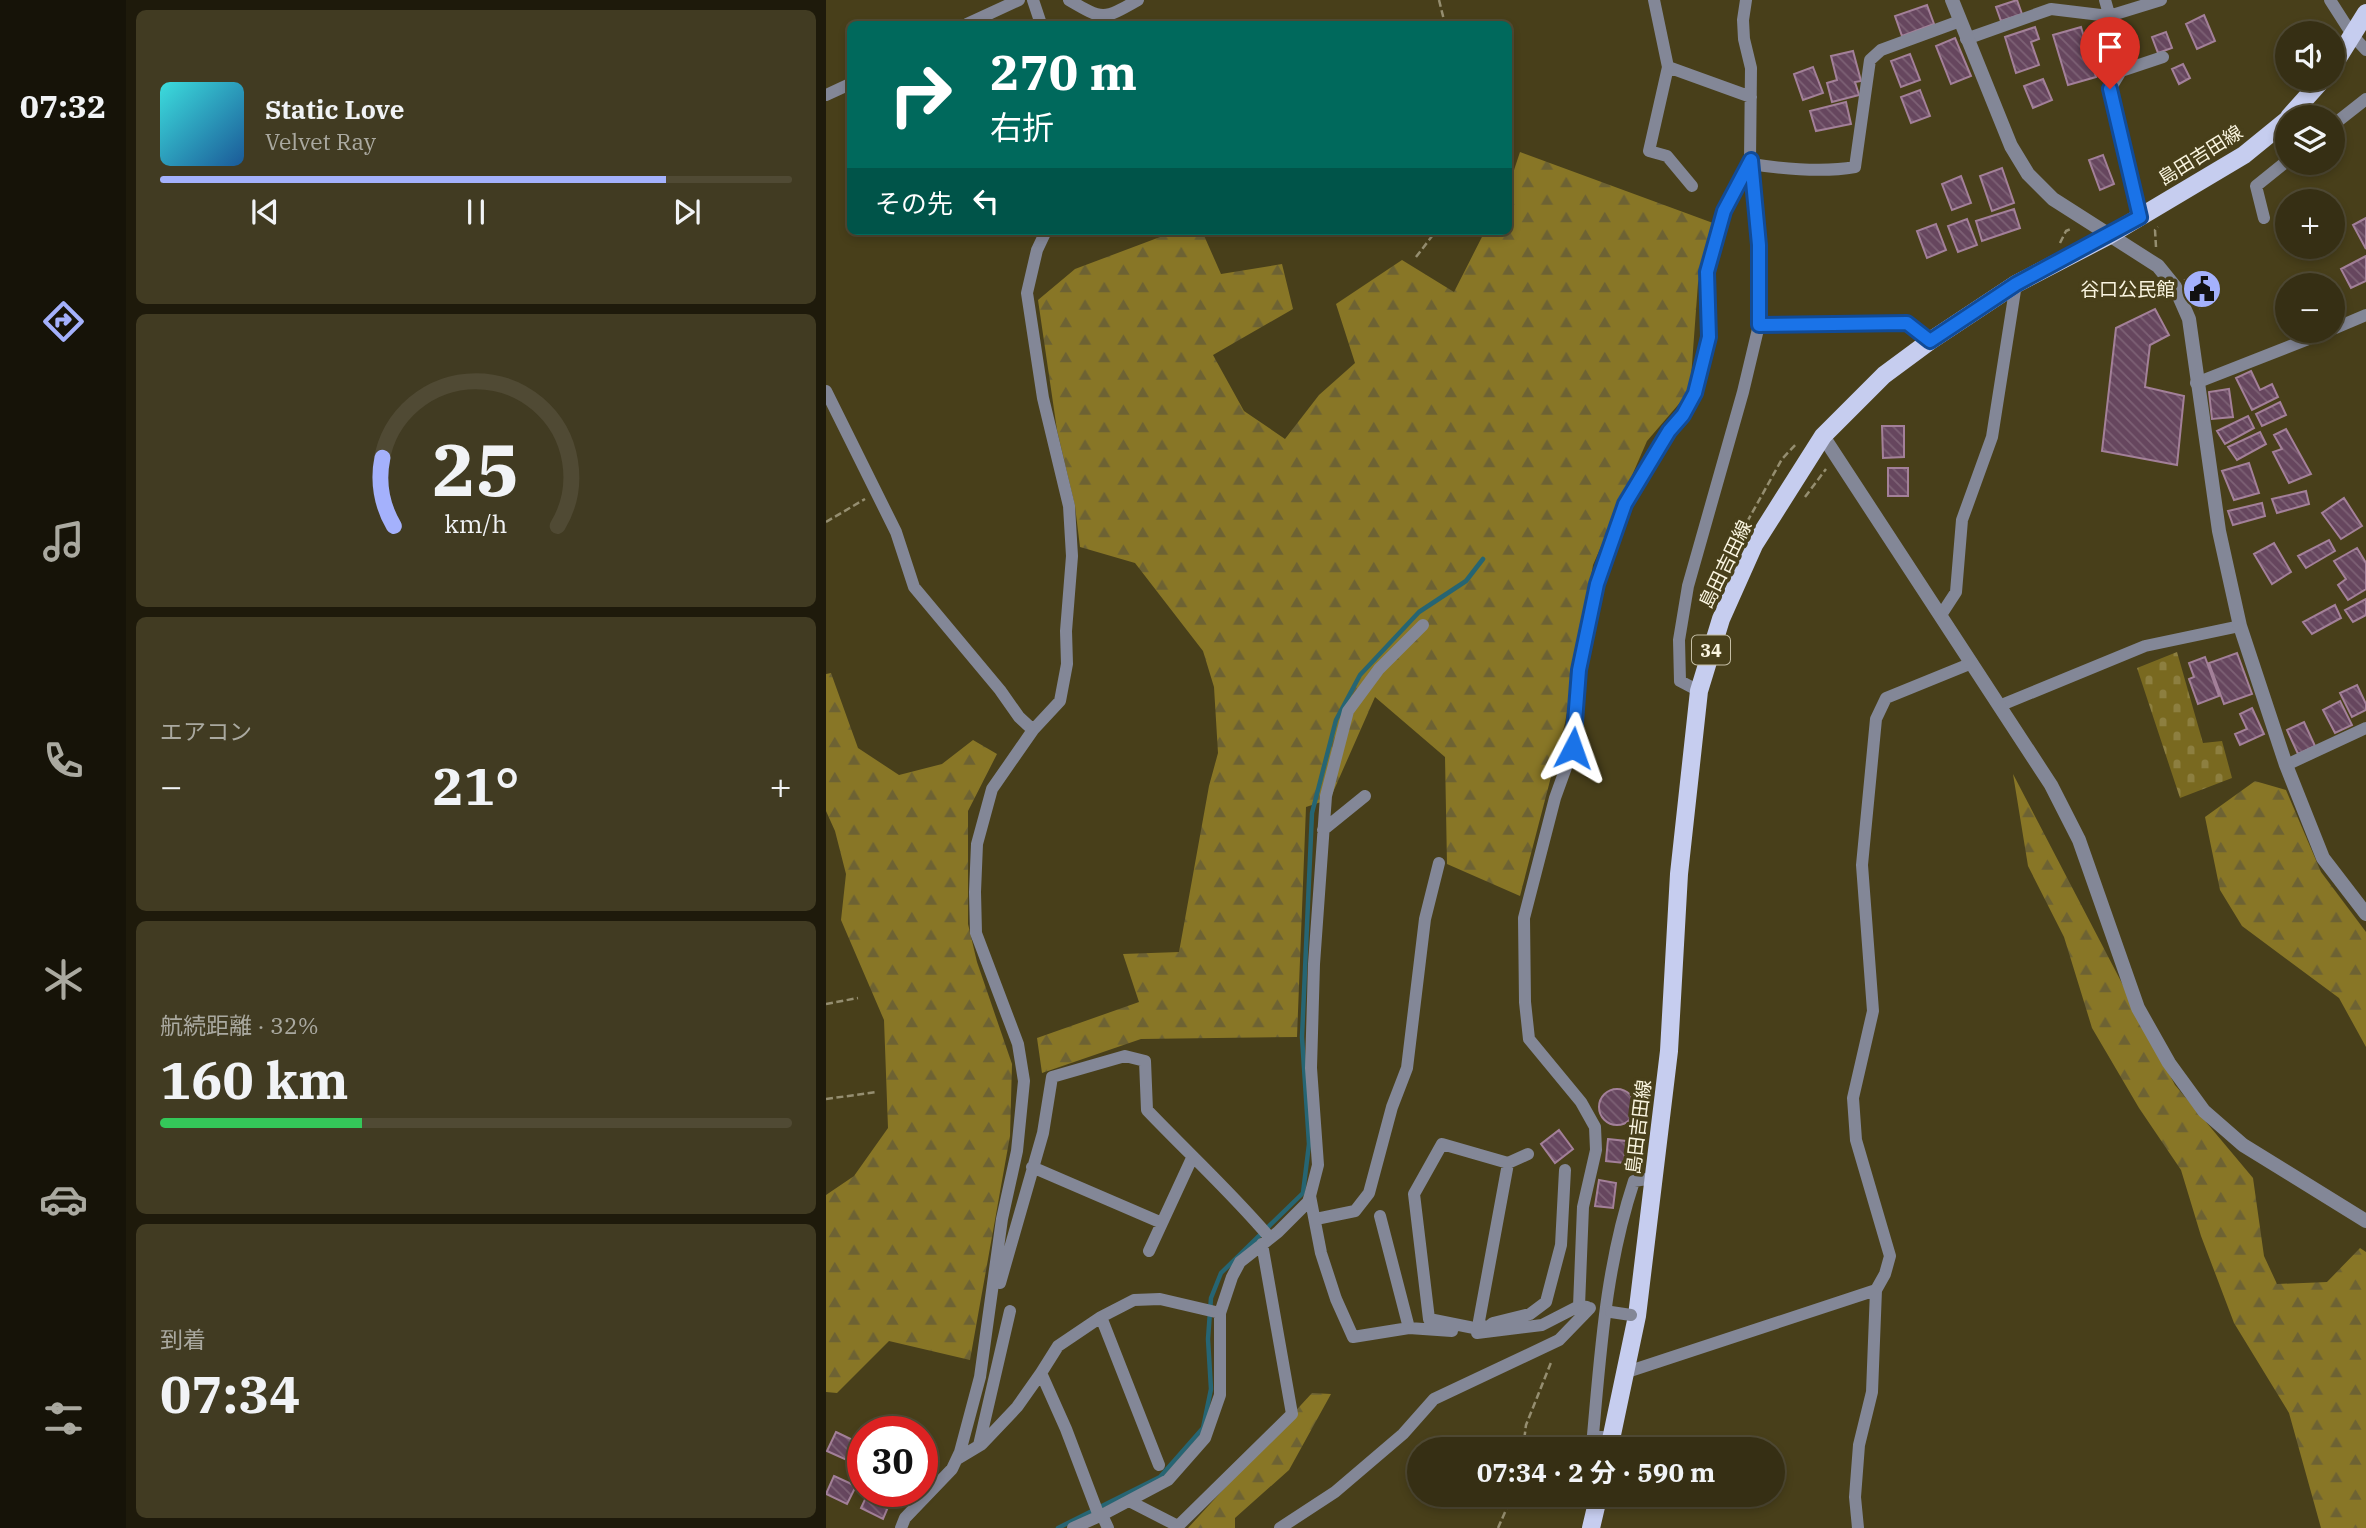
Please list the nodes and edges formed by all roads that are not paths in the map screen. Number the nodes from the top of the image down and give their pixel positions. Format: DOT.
graph roads {
  1 [pos="1019,0"];
  2 [pos="1033,0"];
  3 [pos="1069,0"];
  4 [pos="1138,0"];
  5 [pos="1654,0"];
  6 [pos="1746,0"];
  7 [pos="1952,0"];
  8 [pos="2105,0"];
  9 [pos="2161,0"];
  10 [pos="2330,0"];
  11 [pos="2050,4"];
  12 [pos="2366,13"];
  13 [pos="2109,16"];
  14 [pos="974,21"];
  15 [pos="1040,21"];
  16 [pos="1960,21"];
  17 [pos="2353,36"];
  18 [pos="1966,38"];
  19 [pos="2345,48"];
  20 [pos="2366,50"];
  21 [pos="2163,57"];
  22 [pos="1668,67"];
  23 [pos="2121,71"];
  24 [pos="847,86"];
  25 [pos="2312,91"];
  26 [pos="826,96"];
  27 [pos="1751,97"];
  28 [pos="2366,99"];
  29 [pos="2300,105"];
  30 [pos="2345,116"];
  31 [pos="2275,129"];
  32 [pos="1751,162"];
  33 [pos="2275,171"];
  34 [pos="1692,186"];
  35 [pos="2140,217"];
  36 [pos="2264,218"];
  37 [pos="1044,235"];
  38 [pos="2108,236"];
  39 [pos="2016,284"];
  40 [pos="2366,315"];
  41 [pos="2345,324"];
  42 [pos="1759,325"];
  43 [pos="1930,341"];
  44 [pos="2298,343"];
  45 [pos="2196,383"];
  46 [pos="826,391"];
  47 [pos="1823,436"];
  48 [pos="1941,615"];
  49 [pos="1423,625"];
  50 [pos="2240,626"];
  51 [pos="1972,663"];
  52 [pos="1699,691"];
  53 [pos="1999,706"];
  54 [pos="2366,728"];
  55 [pos="1033,730"];
  56 [pos="2286,765"];
  57 [pos="1364,796"];
  58 [pos="1323,830"];
  59 [pos="1439,863"];
  60 [pos="2366,914"];
  61 [pos="1528,1154"];
  62 [pos="1192,1158"];
  63 [pos="1508,1163"];
  64 [pos="1032,1167"];
  65 [pos="1565,1170"];
  66 [pos="1653,1178"];
  67 [pos="1310,1196"];
  68 [pos="1380,1216"];
  69 [pos="1316,1219"];
  70 [pos="2366,1221"];
  71 [pos="1162,1223"];
  72 [pos="1267,1240"];
  73 [pos="1149,1251"];
  74 [pos="994,1287"];
  75 [pos="1876,1290"];
  76 [pos="1584,1307"];
  77 [pos="1010,1311"];
  78 [pos="1607,1311"];
  79 [pos="1219,1313"];
  80 [pos="1634,1315"];
  81 [pos="1101,1317"];
  82 [pos="1409,1328"];
  83 [pos="1482,1331"];
  84 [pos="1627,1372"];
  85 [pos="1041,1373"];
  86 [pos="1598,1437"];
  87 [pos="1612,1437"];
  88 [pos="979,1446"];
  89 [pos="957,1459"];
  90 [pos="1159,1465"];
  91 [pos="1129,1501"];
  92 [pos="1596,1507"];
  93 [pos="1100,1515"];
  94 [pos="901,1528"];
  95 [pos="1073,1528"];
  96 [pos="1108,1528"];
  97 [pos="1280,1528"];
  98 [pos="1591,1528"];
  99 [pos="1858,1528"];
  1 -- 14 [label="street"];
  2 -- 15 [label="street"];
  3 -- 4 [label="street"];
  5 -- 22 [label="street"];
  6 -- 27 [label="street"];
  7 -- 16 [label="street"];
  8 -- 13 [label="street"];
  9 -- 13 [label="street"];
  10 -- 17 [label="street"];
  11 -- 13 [label="street"];
  11 -- 18 [label="street"];
  12 -- 17 [label="main road"];
  13 -- 23 [label="street"];
  16 -- 18 [label="street"];
  16 -- 32 [label="street"];
  17 -- 19 [label="main road"];
  17 -- 20 [label="street"];
  18 -- 38 [label="street"];
  21 -- 23 [label="street"];
  22 -- 27 [label="street"];
  22 -- 34 [label="street"];
  23 -- 35 [label="street"];
  24 -- 26 [label="street"];
  25 -- 29 [label="main road, 島田吉田線 / 34"];
  27 -- 32 [label="street"];
  28 -- 30 [label="street"];
  31 -- 35 [label="main road, 島田吉田線 / 34"];
  32 -- 42 [label="street"];
  32 -- 76 [label="street"];
  33 -- 36 [label="street"];
  35 -- 38 [label="main road, 島田吉田線 / 34"];
  37 -- 55 [label="street"];
  38 -- 39 [label="main road, 島田吉田線 / 34"];
  38 -- 45 [label="street"];
  39 -- 43 [label="main road, 島田吉田線 / 34"];
  39 -- 48 [label="street"];
  40 -- 41 [label="street"];
  42 -- 43 [label="street"];
  42 -- 52 [label="street"];
  43 -- 47 [label="main road, 島田吉田線 / 34"];
  44 -- 45 [label="street"];
  45 -- 50 [label="street"];
  46 -- 55 [label="street"];
  47 -- 48 [label="street"];
  47 -- 52 [label="main road, 島田吉田線 / 34"];
  48 -- 51 [label="street"];
  49 -- 58 [label="street"];
  50 -- 53 [label="street"];
  50 -- 56 [label="street"];
  51 -- 53 [label="street"];
  51 -- 75 [label="street"];
  52 -- 66 [label="main road, 島田吉田線 / 34"];
  53 -- 70 [label="street"];
  54 -- 56 [label="street"];
  55 -- 74 [label="street"];
  56 -- 60 [label="street"];
  57 -- 58 [label="street"];
  58 -- 67 [label="street"];
  59 -- 69 [label="street"];
  61 -- 63 [label="street"];
  62 -- 64 [label="street"];
  62 -- 71 [label="street"];
  62 -- 72 [label="street"];
  63 -- 83 [label="street"];
  63 -- 83 [label="street"];
  64 -- 71 [label="street"];
  64 -- 74 [label="street"];
  65 -- 83 [label="street"];
  66 -- 78 [label="street"];
  66 -- 80 [label="main road, 島田吉田線 / 34"];
  67 -- 69 [label="street"];
  67 -- 72 [label="street"];
  68 -- 82 [label="street"];
  69 -- 82 [label="street"];
  71 -- 73 [label="street"];
  72 -- 79 [label="street"];
  72 -- 91 [label="street"];
  74 -- 89 [label="street"];
  75 -- 84 [label="street"];
  75 -- 99 [label="street"];
  76 -- 78 [label="street"];
  76 -- 83 [label="street"];
  76 -- 97 [label="street"];
  77 -- 88 [label="street"];
  78 -- 80 [label="street, bridge"];
  78 -- 86 [label="street"];
  79 -- 81 [label="street"];
  79 -- 91 [label="street"];
  80 -- 84 [label="main road, 島田吉田線 / 34"];
  81 -- 85 [label="street"];
  81 -- 90 [label="street"];
  82 -- 83 [label="street"];
  84 -- 87 [label="main road, 島田吉田線 / 34"];
  85 -- 88 [label="street"];
  85 -- 93 [label="street"];
  88 -- 89 [label="street"];
  89 -- 94 [label="street"];
  91 -- 93 [label="street"];
  92 -- 98 [label="main road"];
  93 -- 95 [label="street"];
  93 -- 96 [label="street"];
}
